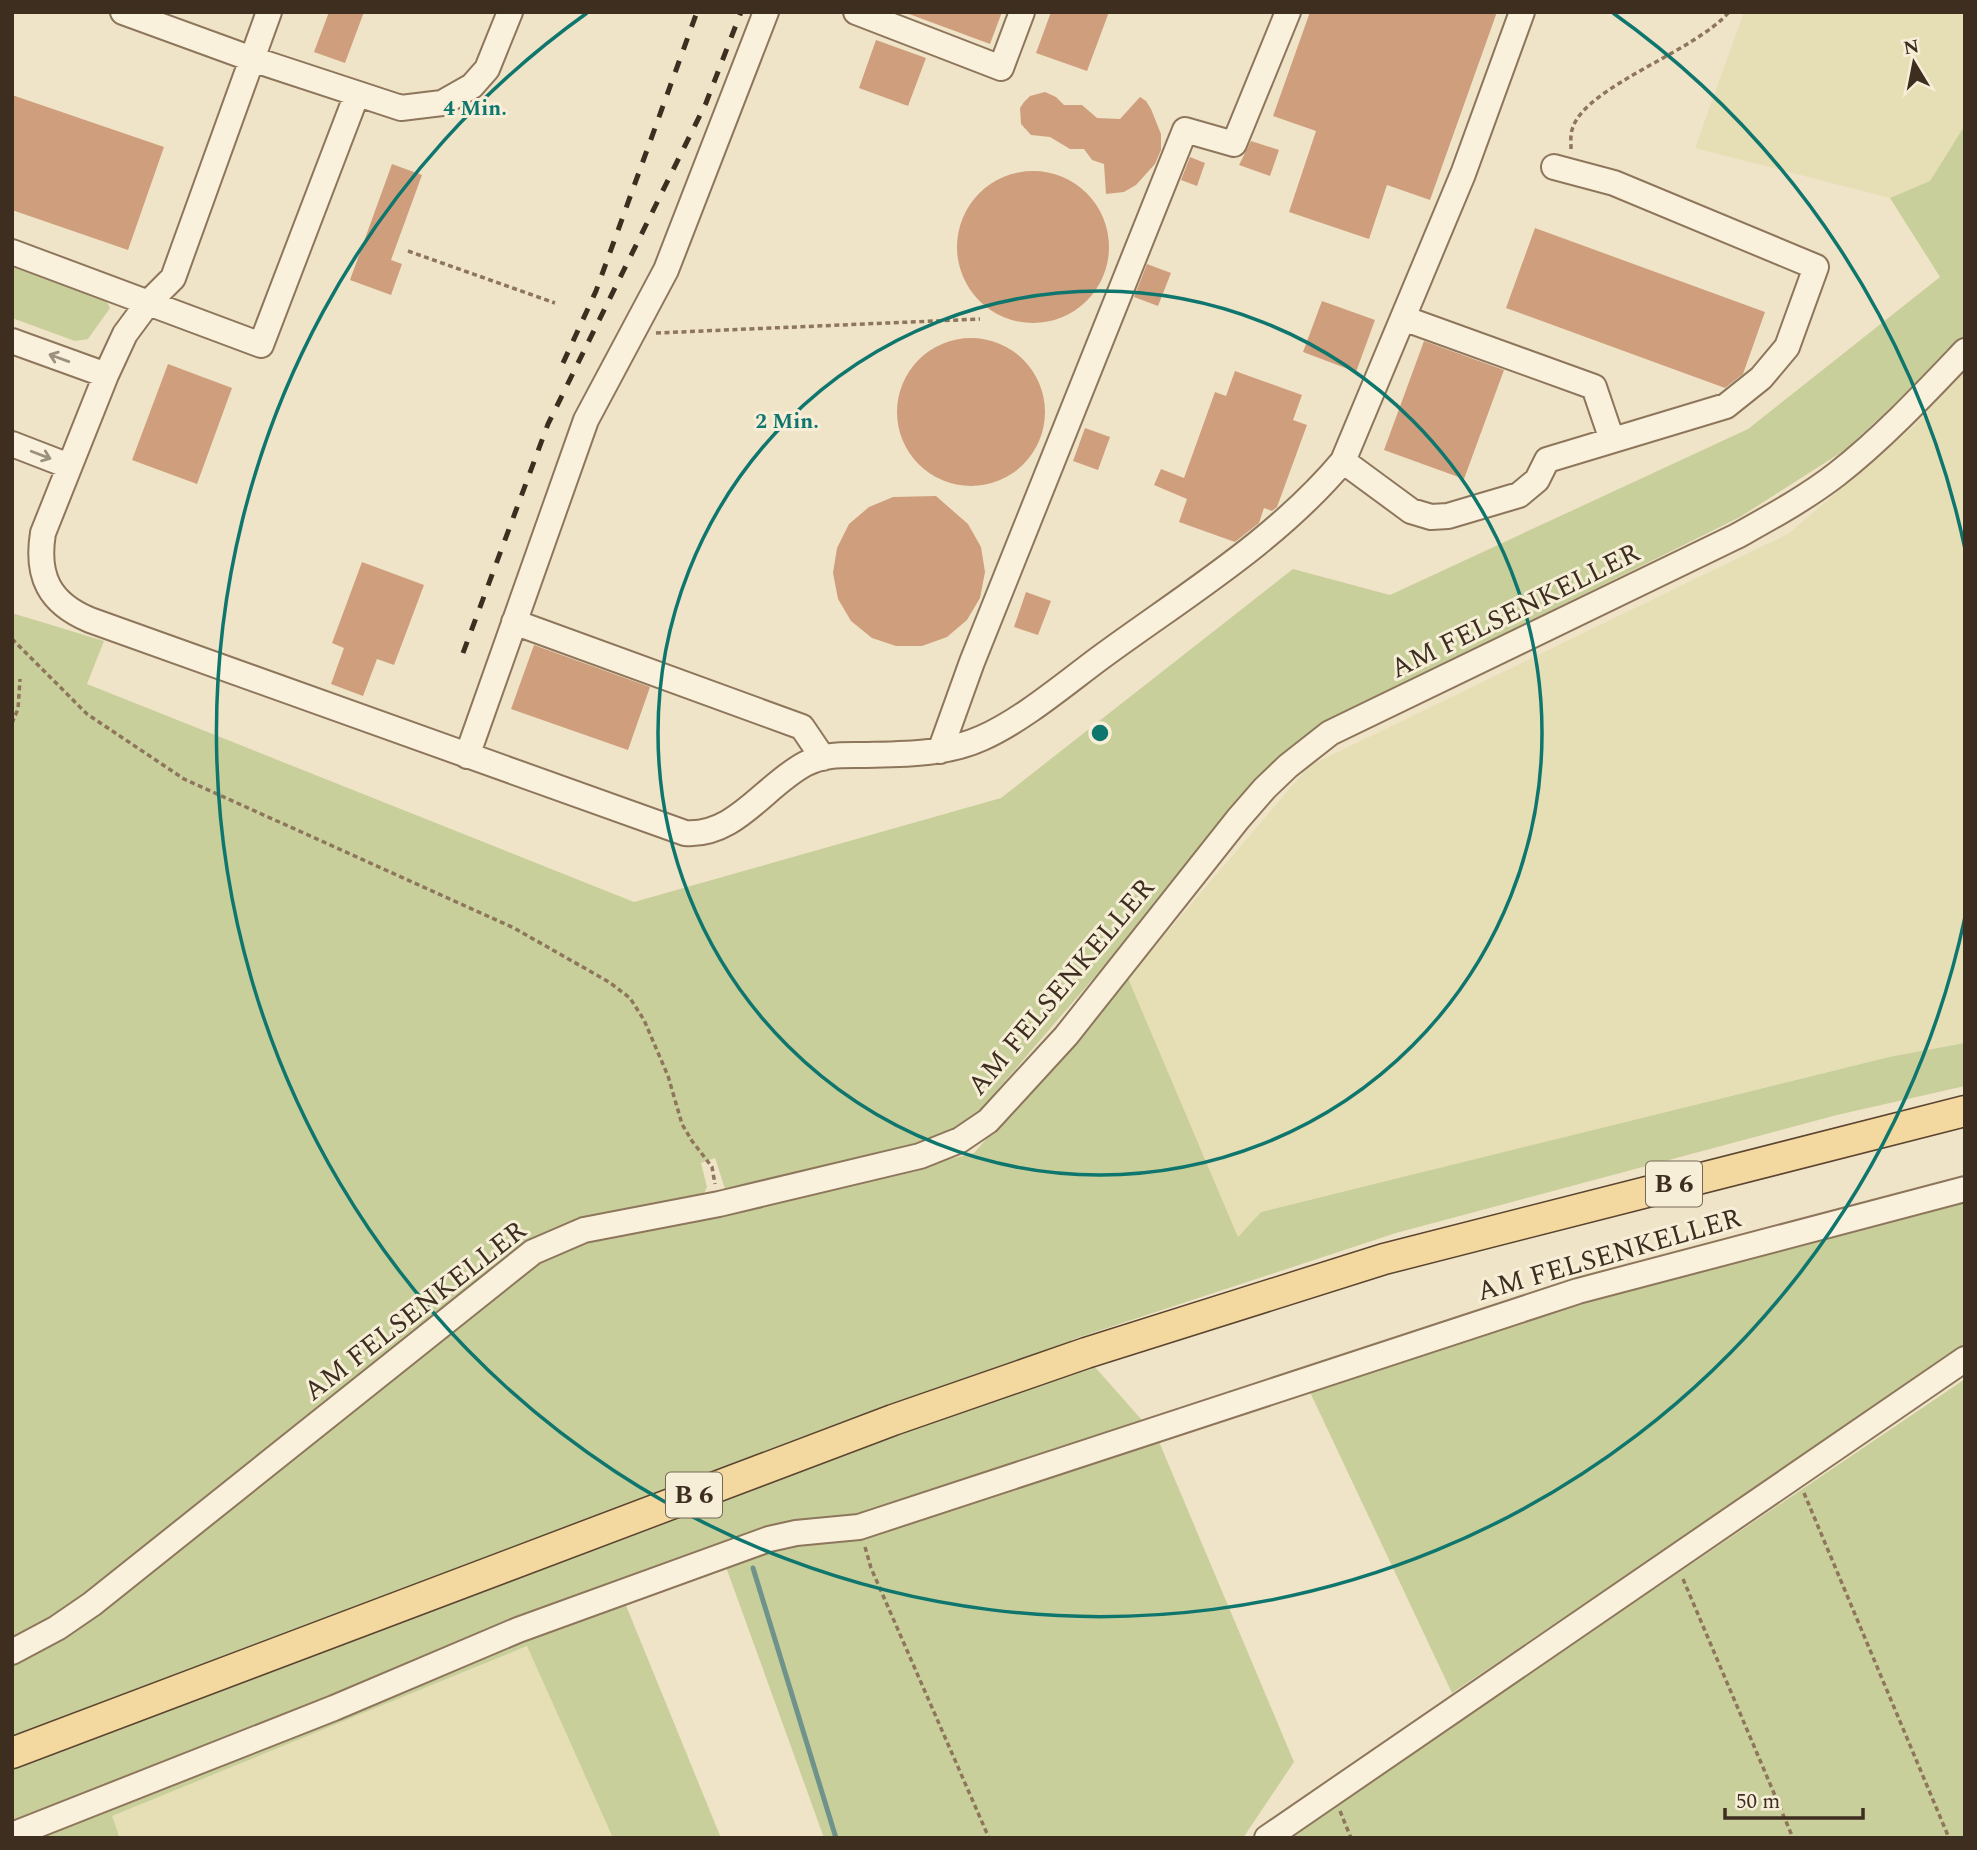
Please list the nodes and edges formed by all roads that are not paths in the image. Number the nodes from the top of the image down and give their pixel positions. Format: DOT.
graph roads {
  1 [pos="123,12"];
  2 [pos="269,12"];
  3 [pos="510,12"];
  4 [pos="765,12"];
  5 [pos="856,12"];
  6 [pos="1022,12"];
  7 [pos="1288,12"];
  8 [pos="1522,12"];
  9 [pos="252,59"];
  10 [pos="357,94"];
  11 [pos="1563,170"];
  12 [pos="12,252"];
  13 [pos="148,303"];
  14 [pos="1403,318"];
  15 [pos="12,341"];
  16 [pos="1965,351"];
  17 [pos="106,375"];
  18 [pos="1612,440"];
  19 [pos="12,444"];
  20 [pos="1342,461"];
  21 [pos="69,466"];
  22 [pos="514,622"];
  23 [pos="940,751"];
  24 [pos="467,756"];
  25 [pos="823,758"];
  26 [pos="1965,1111"];
  27 [pos="1965,1189"];
  28 [pos="1965,1360"];
  29 [pos="12,1652"];
  30 [pos="12,1754"];
  31 [pos="12,1835"];
  32 [pos="1267,1838"];
  1 -- 9 [label="street"];
  2 -- 9 [label="street"];
  3 -- 10 [label="street"];
  4 -- 22 [label="street"];
  5 -- 6 [label="street"];
  7 -- 23 [label="street"];
  8 -- 14 [label="street"];
  9 -- 10 [label="street"];
  9 -- 13 [label="street"];
  10 -- 13 [label="street"];
  11 -- 18 [label="street"];
  12 -- 13 [label="street"];
  13 -- 17 [label="street"];
  14 -- 18 [label="street"];
  14 -- 20 [label="street"];
  17 -- 15 [label="street, one-way"];
  16 -- 29 [label="street, AM FELSENKELLER"];
  17 -- 21 [label="street"];
  18 -- 20 [label="street"];
  19 -- 21 [label="street, one-way"];
  20 -- 23 [label="street"];
  21 -- 24 [label="street"];
  22 -- 24 [label="street"];
  22 -- 25 [label="street"];
  23 -- 25 [label="street"];
  24 -- 25 [label="street"];
  26 -- 30 [label="main road, B 6"];
  27 -- 31 [label="street, AM FELSENKELLER"];
  28 -- 32 [label="street"];
}
